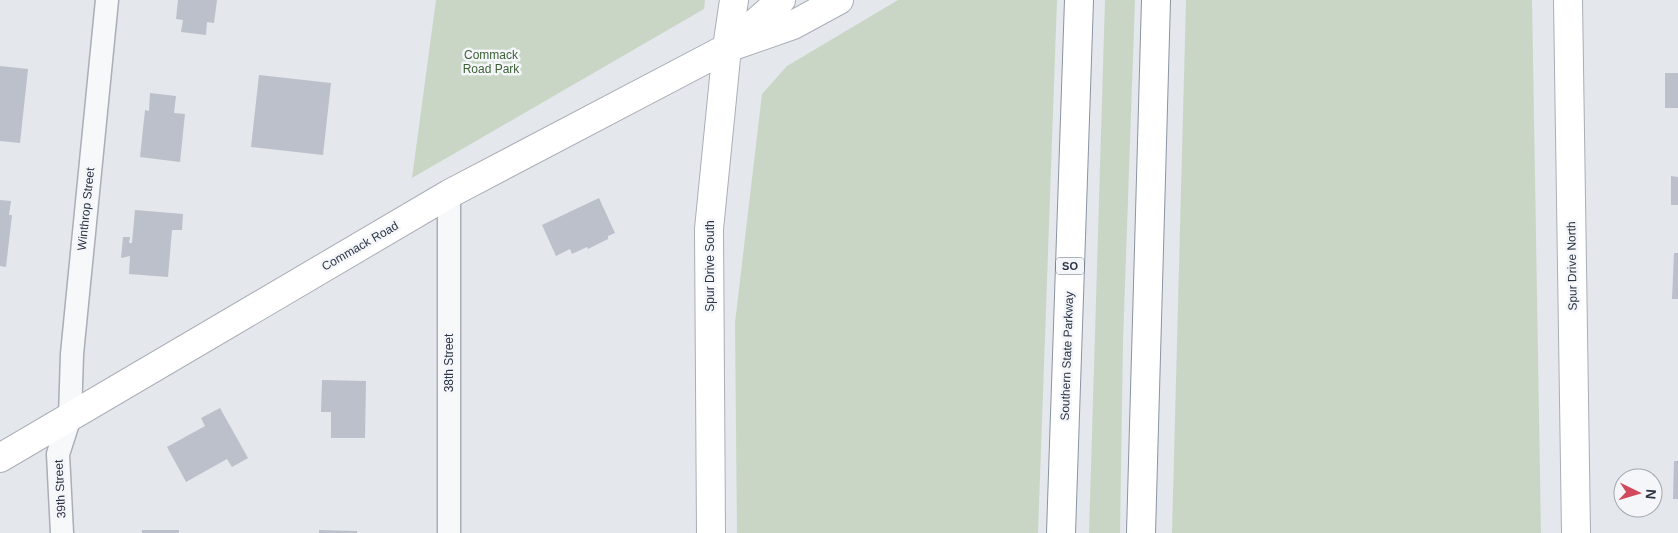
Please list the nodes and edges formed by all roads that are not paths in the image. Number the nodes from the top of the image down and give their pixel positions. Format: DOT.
graph roads {
  1 [pos="107,0"];
  2 [pos="734,0"];
  3 [pos="781,0"];
  4 [pos="839,0"];
  5 [pos="1079,0"];
  6 [pos="1156,0"];
  7 [pos="1568,0"];
  8 [pos="727,48"];
  9 [pos="449,194"];
  10 [pos="70,417"];
  11 [pos="0,458"];
  12 [pos="62,533"];
  13 [pos="449,533"];
  14 [pos="711,533"];
  15 [pos="1061,533"];
  16 [pos="1141,533"];
  17 [pos="1576,533"];
  1 -- 10 [label="street, Winthrop Street"];
  2 -- 8 [label="main road, Spur Drive South"];
  3 -- 8 [label="main road, Commack Road"];
  4 -- 8 [label="main road, Commack Road"];
  5 -- 15 [label="main road, Southern State Parkway / SO"];
  6 -- 16 [label="main road"];
  7 -- 17 [label="main road, Spur Drive North"];
  8 -- 9 [label="main road, Commack Road"];
  8 -- 14 [label="main road, Spur Drive South"];
  9 -- 10 [label="main road, Commack Road"];
  9 -- 13 [label="street, 38th Street"];
  10 -- 11 [label="main road, Commack Road"];
  10 -- 12 [label="street, 39th Street"];
}
